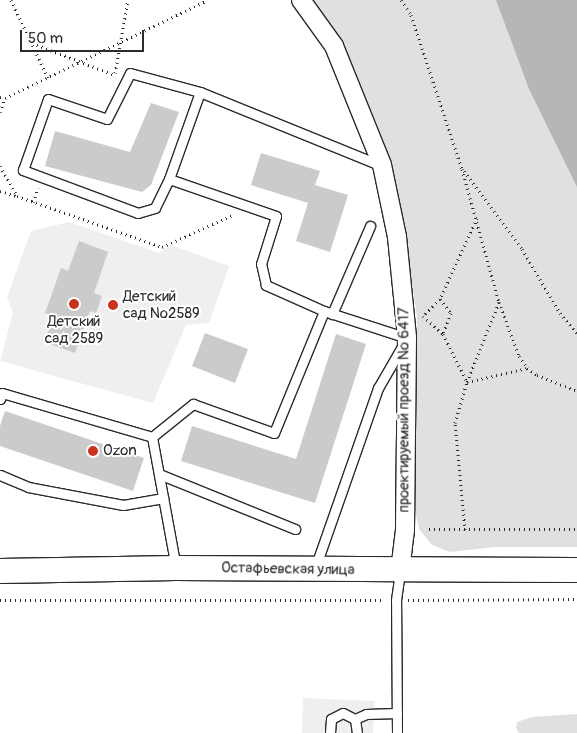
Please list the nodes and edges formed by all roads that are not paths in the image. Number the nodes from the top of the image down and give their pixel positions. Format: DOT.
graph roads {
  1 [pos="301,0"];
  2 [pos="200,92"];
  3 [pos="382,165"];
  4 [pos="169,179"];
  5 [pos="370,226"];
  6 [pos="328,313"];
  7 [pos="407,338"];
  8 [pos="1,395"];
  9 [pos="152,437"];
  10 [pos="159,474"];
  11 [pos="0,475"];
  12 [pos="163,498"];
  13 [pos="295,529"];
  14 [pos="176,568"];
  15 [pos="314,570"];
  16 [pos="577,570"];
  17 [pos="0,571"];
  18 [pos="400,571"];
  19 [pos="396,713"];
  20 [pos="355,719"];
  21 [pos="330,733"];
  22 [pos="356,733"];
  23 [pos="396,733"];
  1 -- 3 [label="street, проектируемый проезд № 6417"];
  2 -- 3 [label="lane"];
  2 -- 4 [label="lane"];
  2 -- 4 [label="lane"];
  3 -- 7 [label="street, проектируемый проезд № 6417"];
  4 -- 6 [label="lane"];
  5 -- 6 [label="lane"];
  6 -- 7 [label="lane"];
  6 -- 9 [label="lane"];
  7 -- 15 [label="lane"];
  7 -- 18 [label="street, проектируемый проезд № 6417"];
  8 -- 9 [label="lane"];
  9 -- 10 [label="lane"];
  10 -- 12 [label="lane"];
  10 -- 13 [label="lane"];
  11 -- 12 [label="lane"];
  12 -- 14 [label="lane"];
  14 -- 15 [label="street, Остафьевская улица"];
  14 -- 17 [label="street, Остафьевская улица"];
  15 -- 18 [label="street, Остафьевская улица"];
  16 -- 18 [label="street, Остафьевская улица"];
  18 -- 19 [label="lane"];
  19 -- 20 [label="lane"];
  19 -- 23 [label="lane"];
  20 -- 21 [label="lane"];
  20 -- 22 [label="lane"];
}
